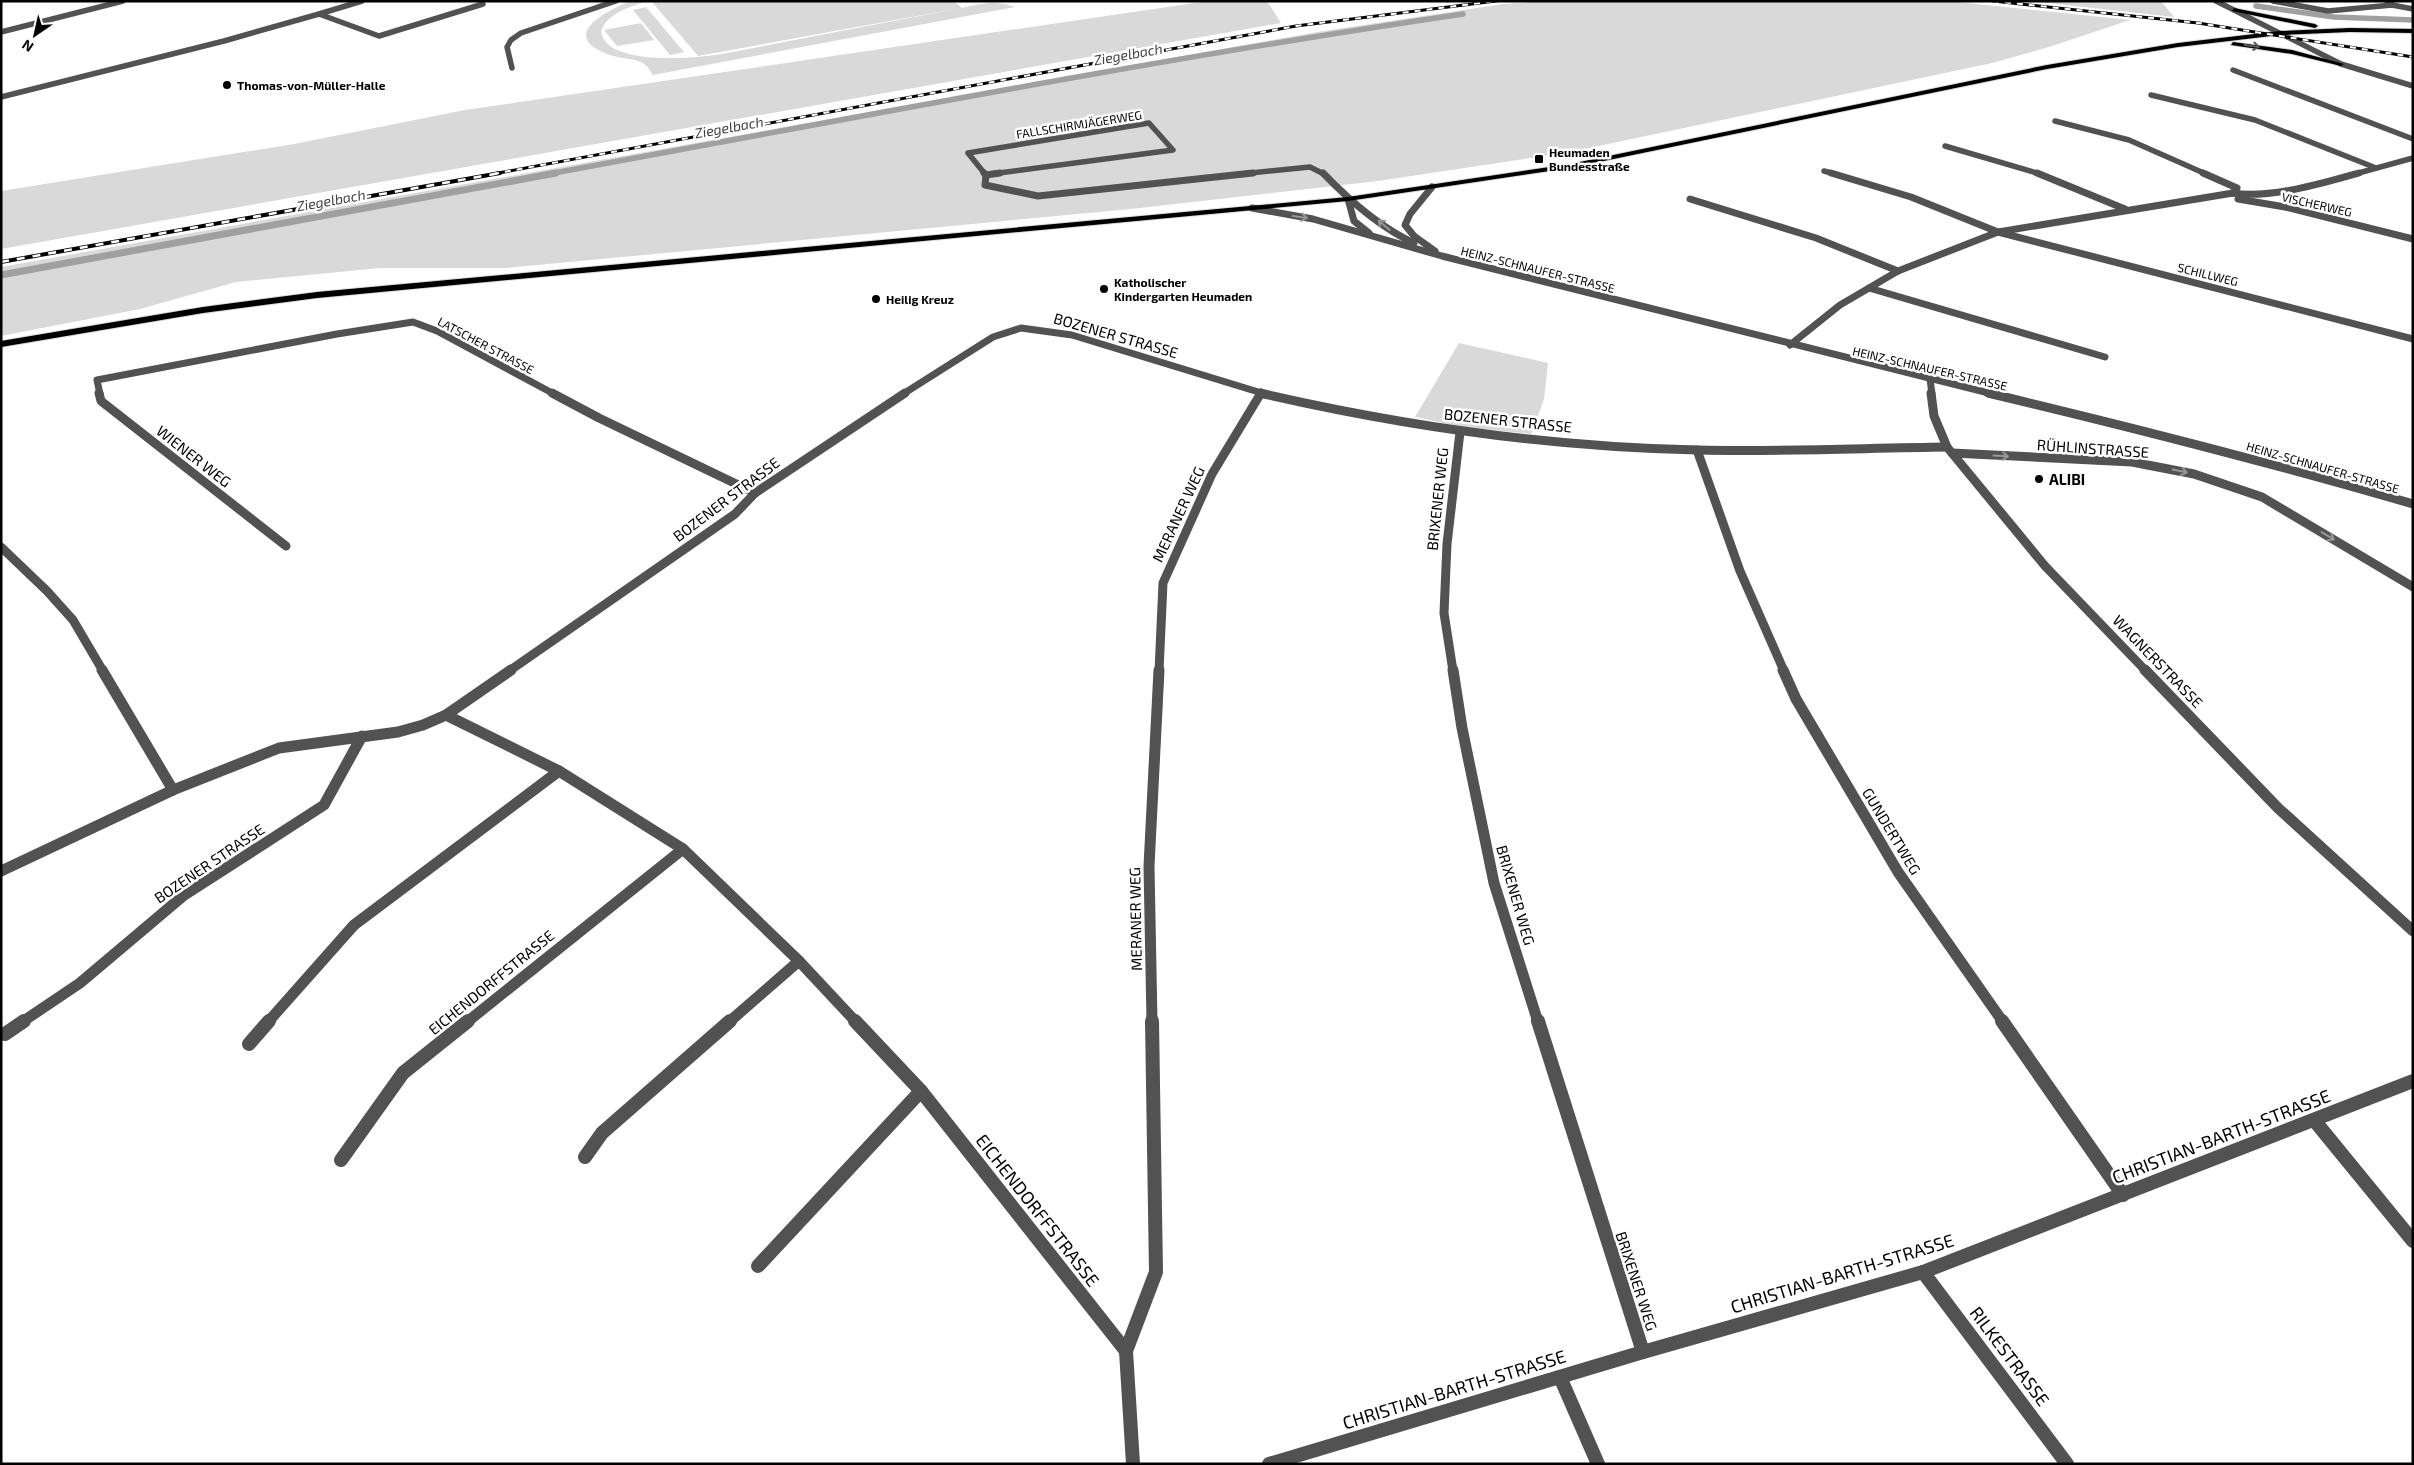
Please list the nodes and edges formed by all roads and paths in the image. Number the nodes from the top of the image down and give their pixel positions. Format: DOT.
graph roads {
  1 [pos="123,1"];
  2 [pos="362,1"];
  3 [pos="616,1"];
  4 [pos="2216,1"];
  5 [pos="2273,1"];
  6 [pos="2370,1"];
  7 [pos="2391,3"];
  8 [pos="483,4"];
  9 [pos="2413,9"];
  10 [pos="2234,10"];
  11 [pos="319,14"];
  12 [pos="2350,30"];
  13 [pos="2413,31"];
  14 [pos="1,32"];
  15 [pos="2280,33"];
  16 [pos="2203,42"];
  17 [pos="2341,64"];
  18 [pos="512,68"];
  19 [pos="2233,70"];
  20 [pos="2413,86"];
  21 [pos="2151,95"];
  22 [pos="1,97"];
  23 [pos="2055,120"];
  24 [pos="2413,139"];
  25 [pos="1945,146"];
  26 [pos="2413,158"];
  27 [pos="2376,168"];
  28 [pos="1824,171"];
  29 [pos="986,175"];
  30 [pos="1432,187"];
  31 [pos="2233,193"];
  32 [pos="2216,196"];
  33 [pos="1348,199"];
  34 [pos="1690,199"];
  35 [pos="1252,208"];
  36 [pos="2126,209"];
  37 [pos="1998,232"];
  38 [pos="1376,237"];
  39 [pos="2413,239"];
  40 [pos="1442,256"];
  41 [pos="1898,271"];
  42 [pos="1868,288"];
  43 [pos="2413,339"];
  44 [pos="1,344"];
  45 [pos="1790,345"];
  46 [pos="2105,357"];
  47 [pos="1930,379"];
  48 [pos="98,380"];
  49 [pos="1261,393"];
  50 [pos="1460,432"];
  51 [pos="1697,450"];
  52 [pos="1950,450"];
  53 [pos="755,493"];
  54 [pos="2413,504"];
  55 [pos="286,546"];
  56 [pos="1,547"];
  57 [pos="2413,587"];
  58 [pos="446,715"];
  59 [pos="362,736"];
  60 [pos="559,771"];
  61 [pos="173,790"];
  62 [pos="683,849"];
  63 [pos="1,871"];
  64 [pos="2413,931"];
  65 [pos="799,961"];
  66 [pos="5,1034"];
  67 [pos="249,1044"];
  68 [pos="2413,1081"];
  69 [pos="921,1091"];
  70 [pos="2314,1120"];
  71 [pos="585,1158"];
  72 [pos="341,1160"];
  73 [pos="2123,1195"];
  74 [pos="2413,1241"];
  75 [pos="758,1266"];
  76 [pos="1923,1272"];
  77 [pos="1126,1351"];
  78 [pos="1643,1352"];
  79 [pos="1560,1377"];
  80 [pos="1133,1464"];
  81 [pos="1269,1464"];
  82 [pos="1598,1464"];
  83 [pos="2067,1464"];
  1 -- 14 [label="street"];
  2 -- 11 [label="street"];
  3 -- 18 [label="street"];
  4 -- 10 [label="street"];
  5 -- 7 [label="street"];
  6 -- 7 [label="street"];
  7 -- 9 [label="street"];
  8 -- 11 [label="street"];
  10 -- 12 [label="main road"];
  10 -- 15 [label="street"];
  11 -- 22 [label="street"];
  12 -- 13 [label="main road"];
  12 -- 15 [label="main road"];
  15 -- 16 [label="main road"];
  15 -- 17 [label="street"];
  16 -- 17 [label="main road, one-way"];
  16 -- 30 [label="main road"];
  17 -- 20 [label="street"];
  19 -- 24 [label="street"];
  21 -- 27 [label="street"];
  23 -- 31 [label="street"];
  25 -- 36 [label="street"];
  26 -- 27 [label="street"];
  27 -- 31 [label="street"];
  28 -- 37 [label="street, SCHILLWEG"];
  29 -- 29 [label="street, FALLSCHIRMJÄGERWEG"];
  29 -- 33 [label="street, FALLSCHIRMJÄGERWEG"];
  30 -- 33 [label="main road"];
  30 -- 40 [label="street, HEINZ-SCHNAUFER-STRASSE"];
  31 -- 32 [label="street"];
  32 -- 36 [label="street"];
  32 -- 39 [label="street, VISCHERWEG"];
  33 -- 35 [label="main road"];
  33 -- 38 [label="street, HEINZ-SCHNAUFER-STRASSE"];
  40 -- 33 [label="street, HEINZ-SCHNAUFER-STRASSE, one-way"];
  34 -- 41 [label="street"];
  35 -- 38 [label="street, HEINZ-SCHNAUFER-STRASSE, one-way"];
  35 -- 44 [label="main road"];
  36 -- 37 [label="street"];
  37 -- 41 [label="street"];
  37 -- 43 [label="street, SCHILLWEG"];
  38 -- 40 [label="street, HEINZ-SCHNAUFER-STRASSE"];
  40 -- 45 [label="street, HEINZ-SCHNAUFER-STRASSE"];
  41 -- 42 [label="street"];
  42 -- 45 [label="street"];
  42 -- 46 [label="street"];
  45 -- 47 [label="street, HEINZ-SCHNAUFER-STRASSE"];
  47 -- 52 [label="street, WAGNERSTRASSE"];
  47 -- 54 [label="street, HEINZ-SCHNAUFER-STRASSE"];
  48 -- 53 [label="street, LATSCHER STRASSE"];
  48 -- 55 [label="street, WIENER WEG"];
  49 -- 50 [label="street, BOZENER STRASSE"];
  49 -- 53 [label="street, BOZENER STRASSE"];
  49 -- 77 [label="street, MERANER WEG"];
  50 -- 51 [label="street, BOZENER STRASSE"];
  50 -- 78 [label="street, BRIXENER WEG"];
  51 -- 52 [label="street, BOZENER STRASSE"];
  51 -- 73 [label="street, GUNDERTWEG"];
  52 -- 57 [label="street, RÜHLINSTRASSE, one-way"];
  52 -- 64 [label="street, WAGNERSTRASSE"];
  53 -- 58 [label="street, BOZENER STRASSE"];
  56 -- 61 [label="street"];
  58 -- 59 [label="street, BOZENER STRASSE"];
  58 -- 60 [label="street, EICHENDORFFSTRASSE"];
  59 -- 61 [label="street, BOZENER STRASSE"];
  59 -- 66 [label="street, BOZENER STRASSE"];
  60 -- 62 [label="street, EICHENDORFFSTRASSE"];
  60 -- 67 [label="street"];
  61 -- 63 [label="street, BOZENER STRASSE"];
  62 -- 65 [label="street, EICHENDORFFSTRASSE"];
  62 -- 72 [label="street, EICHENDORFFSTRASSE"];
  65 -- 69 [label="street, EICHENDORFFSTRASSE"];
  65 -- 71 [label="street"];
  68 -- 70 [label="street, CHRISTIAN-BARTH-STRASSE"];
  69 -- 75 [label="street"];
  69 -- 77 [label="street, EICHENDORFFSTRASSE"];
  70 -- 73 [label="street, CHRISTIAN-BARTH-STRASSE"];
  70 -- 74 [label="street"];
  73 -- 76 [label="street, CHRISTIAN-BARTH-STRASSE"];
  76 -- 78 [label="street, CHRISTIAN-BARTH-STRASSE"];
  76 -- 83 [label="street, RILKESTRASSE"];
  77 -- 80 [label="street, MERANER WEG"];
  78 -- 79 [label="street, CHRISTIAN-BARTH-STRASSE"];
  79 -- 81 [label="street, CHRISTIAN-BARTH-STRASSE"];
  79 -- 82 [label="street"];
}
